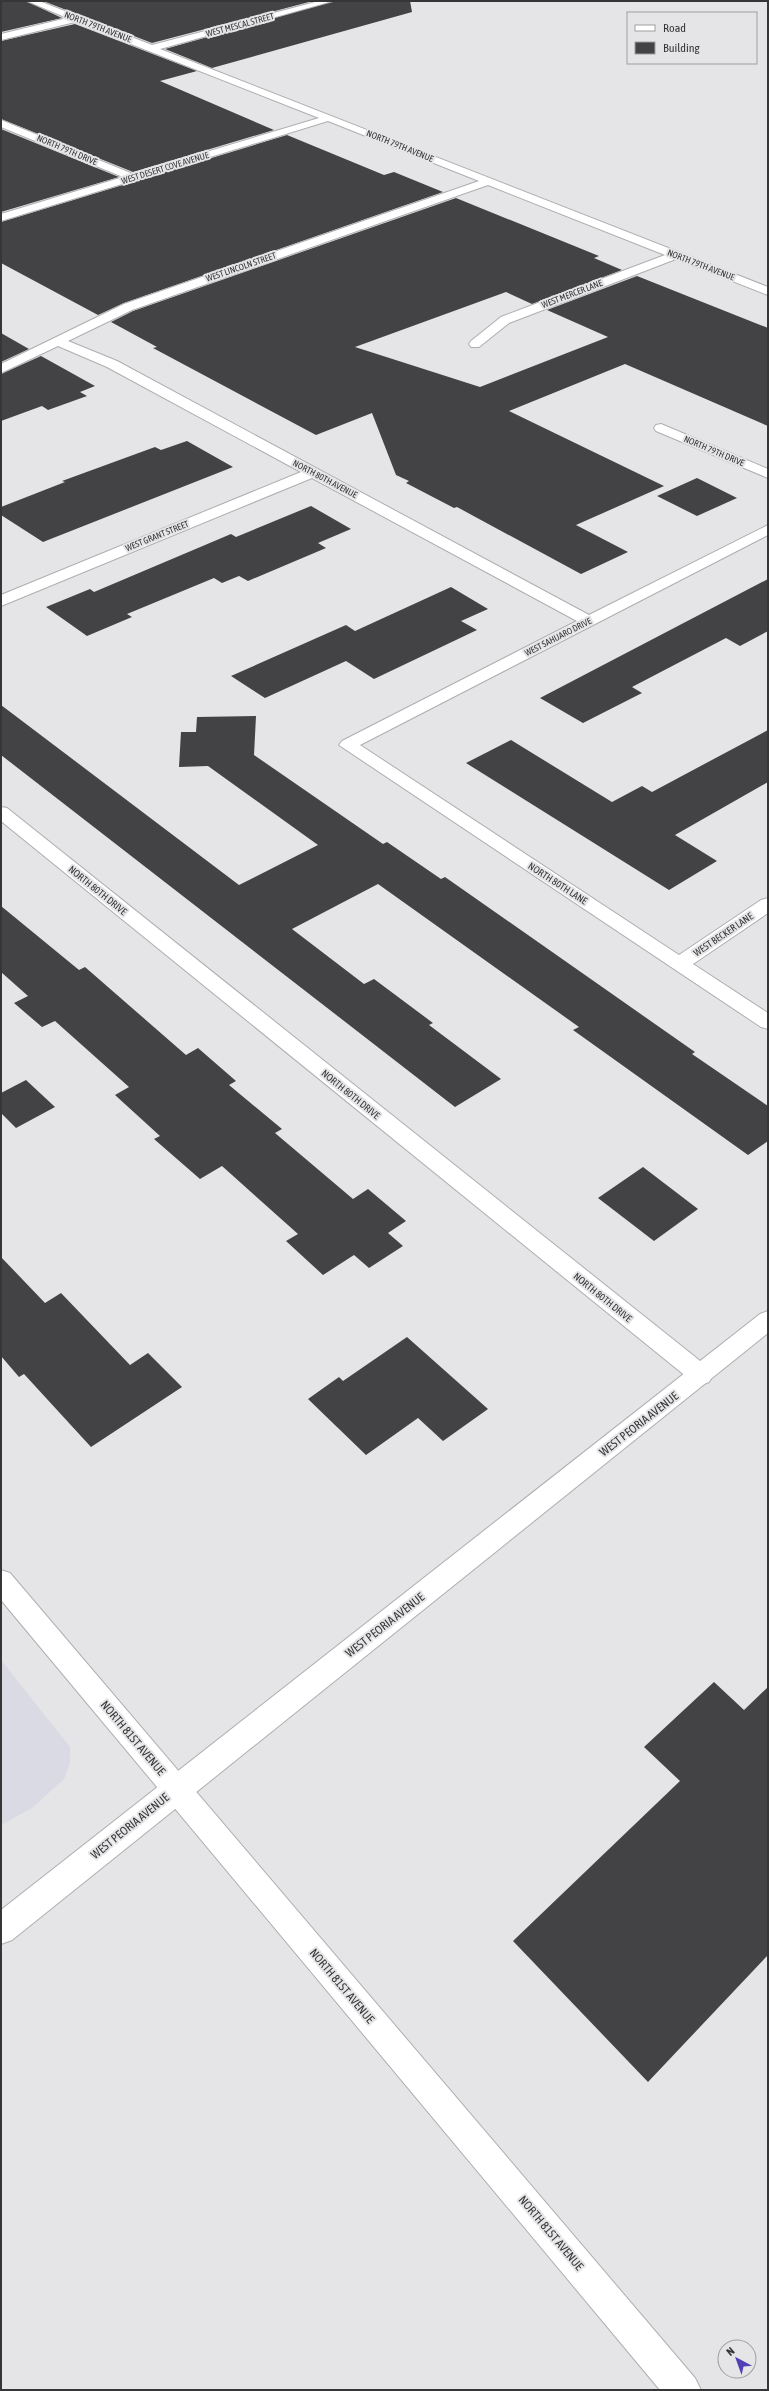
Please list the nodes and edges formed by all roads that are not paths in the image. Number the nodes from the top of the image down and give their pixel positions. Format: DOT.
graph roads {
  1 [pos="31,1"];
  2 [pos="325,1"];
  3 [pos="75,19"];
  4 [pos="1,37"];
  5 [pos="152,48"];
  6 [pos="329,118"];
  7 [pos="1,123"];
  8 [pos="134,178"];
  9 [pos="489,182"];
  10 [pos="1,218"];
  11 [pos="675,254"];
  12 [pos="768,291"];
  13 [pos="59,342"];
  14 [pos="475,344"];
  15 [pos="1,369"];
  16 [pos="661,428"];
  17 [pos="313,472"];
  18 [pos="768,474"];
  19 [pos="768,529"];
  20 [pos="1,601"];
  21 [pos="588,621"];
  22 [pos="348,745"];
  23 [pos="1,812"];
  24 [pos="768,904"];
  25 [pos="679,964"];
  26 [pos="768,1022"];
  27 [pos="768,1320"];
  28 [pos="701,1375"];
  29 [pos="1,1581"];
  30 [pos="176,1789"];
  31 [pos="1,1929"];
  32 [pos="683,2390"];
  1 -- 3 [label="street, NORTH 79TH AVENUE"];
  2 -- 5 [label="street, WEST MESCAL STREET"];
  3 -- 4 [label="street"];
  3 -- 5 [label="street, NORTH 79TH AVENUE"];
  5 -- 6 [label="street, NORTH 79TH AVENUE"];
  6 -- 8 [label="street, WEST DESERT COVE AVENUE"];
  6 -- 9 [label="street, NORTH 79TH AVENUE"];
  7 -- 8 [label="street, NORTH 79TH DRIVE"];
  8 -- 10 [label="street, WEST DESERT COVE AVENUE"];
  9 -- 11 [label="street, NORTH 79TH AVENUE"];
  9 -- 13 [label="street, WEST LINCOLN STREET"];
  11 -- 12 [label="street, NORTH 79TH AVENUE"];
  11 -- 14 [label="street, WEST MERCER LANE"];
  13 -- 15 [label="street, WEST LINCOLN STREET"];
  13 -- 17 [label="street, NORTH 80TH AVENUE"];
  16 -- 18 [label="street, NORTH 79TH DRIVE"];
  17 -- 20 [label="street, WEST GRANT STREET"];
  17 -- 21 [label="street, NORTH 80TH AVENUE"];
  19 -- 21 [label="street, WEST SAHUARO DRIVE"];
  21 -- 22 [label="street, WEST SAHUARO DRIVE"];
  22 -- 25 [label="street, NORTH 80TH LANE"];
  23 -- 28 [label="street, NORTH 80TH DRIVE"];
  24 -- 25 [label="street, WEST BECKER LANE"];
  25 -- 26 [label="street, NORTH 80TH LANE"];
  27 -- 28 [label="street, WEST PEORIA AVENUE"];
  28 -- 30 [label="street, WEST PEORIA AVENUE"];
  29 -- 30 [label="street, NORTH 81ST AVENUE"];
  30 -- 31 [label="street, WEST PEORIA AVENUE"];
  30 -- 32 [label="street, NORTH 81ST AVENUE"];
}
